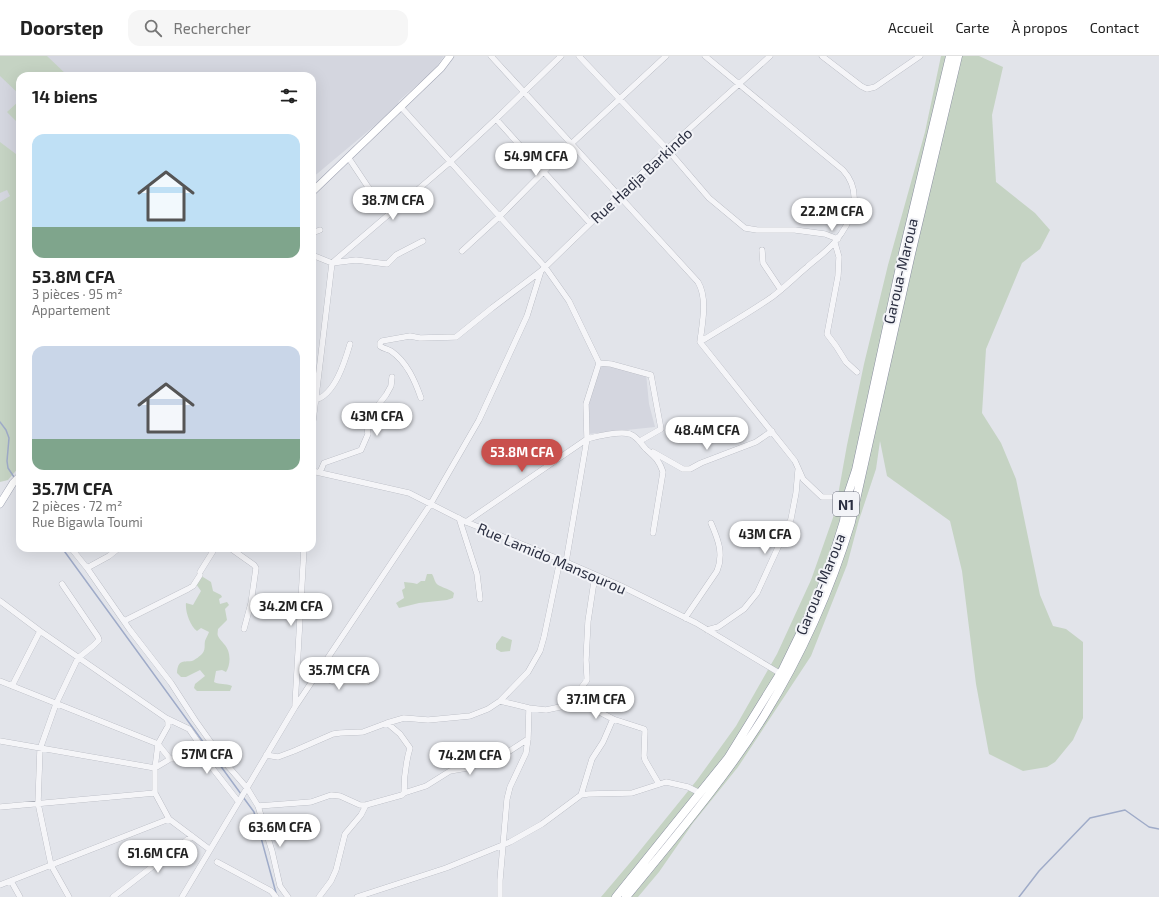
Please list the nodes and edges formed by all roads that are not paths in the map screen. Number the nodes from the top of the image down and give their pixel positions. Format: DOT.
graph roads {
  1 [pos="450,56"];
  2 [pos="491,56"];
  3 [pos="561,56"];
  4 [pos="579,56"];
  5 [pos="666,56"];
  6 [pos="704,56"];
  7 [pos="770,56"];
  8 [pos="822,56"];
  9 [pos="920,56"];
  10 [pos="950,56"];
  11 [pos="958,56"];
  12 [pos="738,84"];
  13 [pos="524,91"];
  14 [pos="619,100"];
  15 [pos="401,107"];
  16 [pos="496,119"];
  17 [pos="571,144"];
  18 [pos="667,149"];
  19 [pos="348,157"];
  20 [pos="450,162"];
  21 [pos="543,173"];
  22 [pos="316,188"];
  23 [pos="619,194"];
  24 [pos="397,207"];
  25 [pos="500,216"];
  26 [pos="590,223"];
  27 [pos="320,230"];
  28 [pos="316,232"];
  29 [pos="423,241"];
  30 [pos="836,241"];
  31 [pos="762,250"];
  32 [pos="462,251"];
  33 [pos="316,257"];
  34 [pos="332,263"];
  35 [pos="543,269"];
  36 [pos="781,290"];
  37 [pos="700,342"];
  38 [pos="350,344"];
  39 [pos="599,363"];
  40 [pos="857,372"];
  41 [pos="392,377"];
  42 [pos="316,392"];
  43 [pos="421,398"];
  44 [pos="316,399"];
  45 [pos="772,431"];
  46 [pos="587,439"];
  47 [pos="640,441"];
  48 [pos="645,448"];
  49 [pos="798,467"];
  50 [pos="316,472"];
  51 [pos="320,472"];
  52 [pos="16,480"];
  53 [pos="847,497"];
  54 [pos="0,504"];
  55 [pos="430,505"];
  56 [pos="459,518"];
  57 [pos="466,522"];
  58 [pos="711,523"];
  59 [pos="653,533"];
  60 [pos="74,552"];
  61 [pos="114,552"];
  62 [pos="212,552"];
  63 [pos="236,552"];
  64 [pos="304,552"];
  65 [pos="563,561"];
  66 [pos="88,568"];
  67 [pos="595,575"];
  68 [pos="62,584"];
  69 [pos="480,599"];
  70 [pos="0,601"];
  71 [pos="685,618"];
  72 [pos="124,621"];
  73 [pos="244,629"];
  74 [pos="707,630"];
  75 [pos="40,631"];
  76 [pos="78,658"];
  77 [pos="781,674"];
  78 [pos="316,675"];
  79 [pos="0,682"];
  80 [pos="367,682"];
  81 [pos="12,686"];
  82 [pos="500,701"];
  83 [pos="56,704"];
  84 [pos="584,705"];
  85 [pos="295,707"];
  86 [pos="529,708"];
  87 [pos="166,718"];
  88 [pos="613,718"];
  89 [pos="387,723"];
  90 [pos="528,740"];
  91 [pos="0,741"];
  92 [pos="158,744"];
  93 [pos="40,749"];
  94 [pos="266,756"];
  95 [pos="170,758"];
  96 [pos="204,758"];
  97 [pos="155,768"];
  98 [pos="659,784"];
  99 [pos="246,789"];
  100 [pos="155,793"];
  101 [pos="404,793"];
  102 [pos="700,793"];
  103 [pos="581,795"];
  104 [pos="239,799"];
  105 [pos="38,803"];
  106 [pos="366,805"];
  107 [pos="258,806"];
  108 [pos="0,807"];
  109 [pos="169,818"];
  110 [pos="192,836"];
  111 [pos="503,845"];
  112 [pos="209,850"];
  113 [pos="217,862"];
  114 [pos="51,865"];
  115 [pos="11,881"];
  116 [pos="0,885"];
  117 [pos="20,897"];
  118 [pos="69,897"];
  119 [pos="113,897"];
  120 [pos="182,897"];
  121 [pos="276,897"];
  122 [pos="288,897"];
  123 [pos="319,897"];
  124 [pos="357,897"];
  125 [pos="500,897"];
  126 [pos="616,897"];
  127 [pos="626,897"];
  1 -- 15 [label="main road"];
  2 -- 13 [label="street"];
  3 -- 13 [label="street"];
  4 -- 14 [label="street"];
  5 -- 14 [label="street"];
  6 -- 12 [label="street"];
  7 -- 12 [label="street, Rue Hadja Barkindo"];
  8 -- 9 [label="street"];
  10 -- 53 [label="highway, Garoua-Maroua / N1"];
  11 -- 127 [label="highway, Garoua-Maroua / N1"];
  12 -- 18 [label="street, Rue Hadja Barkindo"];
  12 -- 30 [label="street"];
  13 -- 16 [label="street"];
  13 -- 17 [label="street"];
  14 -- 17 [label="street"];
  14 -- 18 [label="street"];
  15 -- 19 [label="main road"];
  15 -- 20 [label="street"];
  16 -- 20 [label="street"];
  16 -- 21 [label="street"];
  17 -- 21 [label="street"];
  17 -- 23 [label="street"];
  18 -- 23 [label="street, Rue Hadja Barkindo"];
  18 -- 30 [label="street"];
  19 -- 22 [label="main road"];
  19 -- 24 [label="street"];
  20 -- 24 [label="street"];
  20 -- 25 [label="street"];
  21 -- 25 [label="street"];
  21 -- 26 [label="street"];
  23 -- 26 [label="street, Rue Hadja Barkindo"];
  23 -- 37 [label="street"];
  24 -- 34 [label="street"];
  25 -- 32 [label="street"];
  25 -- 35 [label="street"];
  26 -- 35 [label="street, Rue Hadja Barkindo"];
  27 -- 28 [label="street"];
  29 -- 34 [label="street"];
  30 -- 36 [label="street"];
  30 -- 40 [label="street"];
  31 -- 36 [label="street"];
  33 -- 34 [label="street"];
  34 -- 42 [label="street"];
  35 -- 39 [label="street"];
  35 -- 43 [label="street, Rue Hadja Barkindo"];
  35 -- 55 [label="street"];
  36 -- 37 [label="street"];
  37 -- 45 [label="street"];
  38 -- 44 [label="street"];
  39 -- 46 [label="street"];
  39 -- 47 [label="street"];
  41 -- 51 [label="street"];
  45 -- 48 [label="street"];
  45 -- 49 [label="street"];
  46 -- 47 [label="street"];
  46 -- 57 [label="street"];
  46 -- 65 [label="street"];
  47 -- 48 [label="street"];
  48 -- 59 [label="street"];
  49 -- 53 [label="street"];
  49 -- 74 [label="street"];
  50 -- 51 [label="street, Rue Lamido Mansourou"];
  51 -- 55 [label="street, Rue Lamido Mansourou"];
  52 -- 54 [label="main road"];
  53 -- 77 [label="highway, Garoua-Maroua / N1"];
  55 -- 56 [label="street, Rue Lamido Mansourou"];
  55 -- 78 [label="street"];
  56 -- 57 [label="street, Rue Lamido Mansourou"];
  56 -- 69 [label="street"];
  57 -- 65 [label="street, Rue Lamido Mansourou"];
  58 -- 71 [label="street"];
  60 -- 66 [label="street"];
  61 -- 66 [label="street"];
  62 -- 72 [label="street"];
  63 -- 73 [label="street"];
  64 -- 85 [label="street"];
  65 -- 67 [label="street, Rue Lamido Mansourou"];
  65 -- 82 [label="street"];
  66 -- 72 [label="street"];
  67 -- 71 [label="street, Rue Lamido Mansourou"];
  67 -- 84 [label="street"];
  68 -- 76 [label="street"];
  70 -- 75 [label="street"];
  71 -- 74 [label="street, Rue Lamido Mansourou"];
  72 -- 99 [label="street"];
  74 -- 77 [label="street, Rue Lamido Mansourou"];
  75 -- 76 [label="street"];
  75 -- 81 [label="street"];
  76 -- 83 [label="street"];
  76 -- 87 [label="street"];
  77 -- 102 [label="highway, Garoua-Maroua / N1"];
  78 -- 80 [label="street"];
  78 -- 85 [label="street"];
  79 -- 81 [label="street"];
  81 -- 83 [label="street"];
  82 -- 86 [label="street"];
  82 -- 89 [label="street"];
  83 -- 92 [label="street"];
  83 -- 93 [label="street"];
  84 -- 86 [label="street"];
  84 -- 88 [label="street"];
  85 -- 94 [label="street"];
  86 -- 90 [label="street"];
  87 -- 92 [label="street"];
  87 -- 96 [label="street"];
  88 -- 98 [label="street"];
  88 -- 103 [label="street"];
  89 -- 94 [label="street"];
  89 -- 101 [label="street"];
  90 -- 101 [label="street"];
  90 -- 111 [label="street"];
  91 -- 93 [label="street"];
  92 -- 95 [label="street"];
  92 -- 97 [label="street"];
  93 -- 97 [label="street"];
  93 -- 105 [label="street"];
  94 -- 99 [label="street"];
  95 -- 96 [label="street"];
  95 -- 97 [label="street"];
  96 -- 104 [label="street"];
  97 -- 100 [label="street"];
  98 -- 102 [label="street"];
  98 -- 103 [label="street"];
  99 -- 104 [label="street"];
  99 -- 107 [label="street"];
  100 -- 105 [label="street"];
  100 -- 109 [label="street"];
  101 -- 106 [label="street"];
  102 -- 126 [label="highway, Garoua-Maroua / N1"];
  103 -- 111 [label="street"];
  104 -- 112 [label="street"];
  105 -- 108 [label="street"];
  105 -- 114 [label="street"];
  106 -- 107 [label="street"];
  106 -- 123 [label="street"];
  107 -- 122 [label="street"];
  109 -- 110 [label="street"];
  109 -- 114 [label="street"];
  110 -- 112 [label="street"];
  110 -- 119 [label="street"];
  111 -- 124 [label="street"];
  111 -- 125 [label="street"];
  112 -- 120 [label="street"];
  113 -- 121 [label="street"];
  114 -- 115 [label="street"];
  114 -- 118 [label="street"];
  115 -- 116 [label="street"];
  115 -- 117 [label="street"];
}
